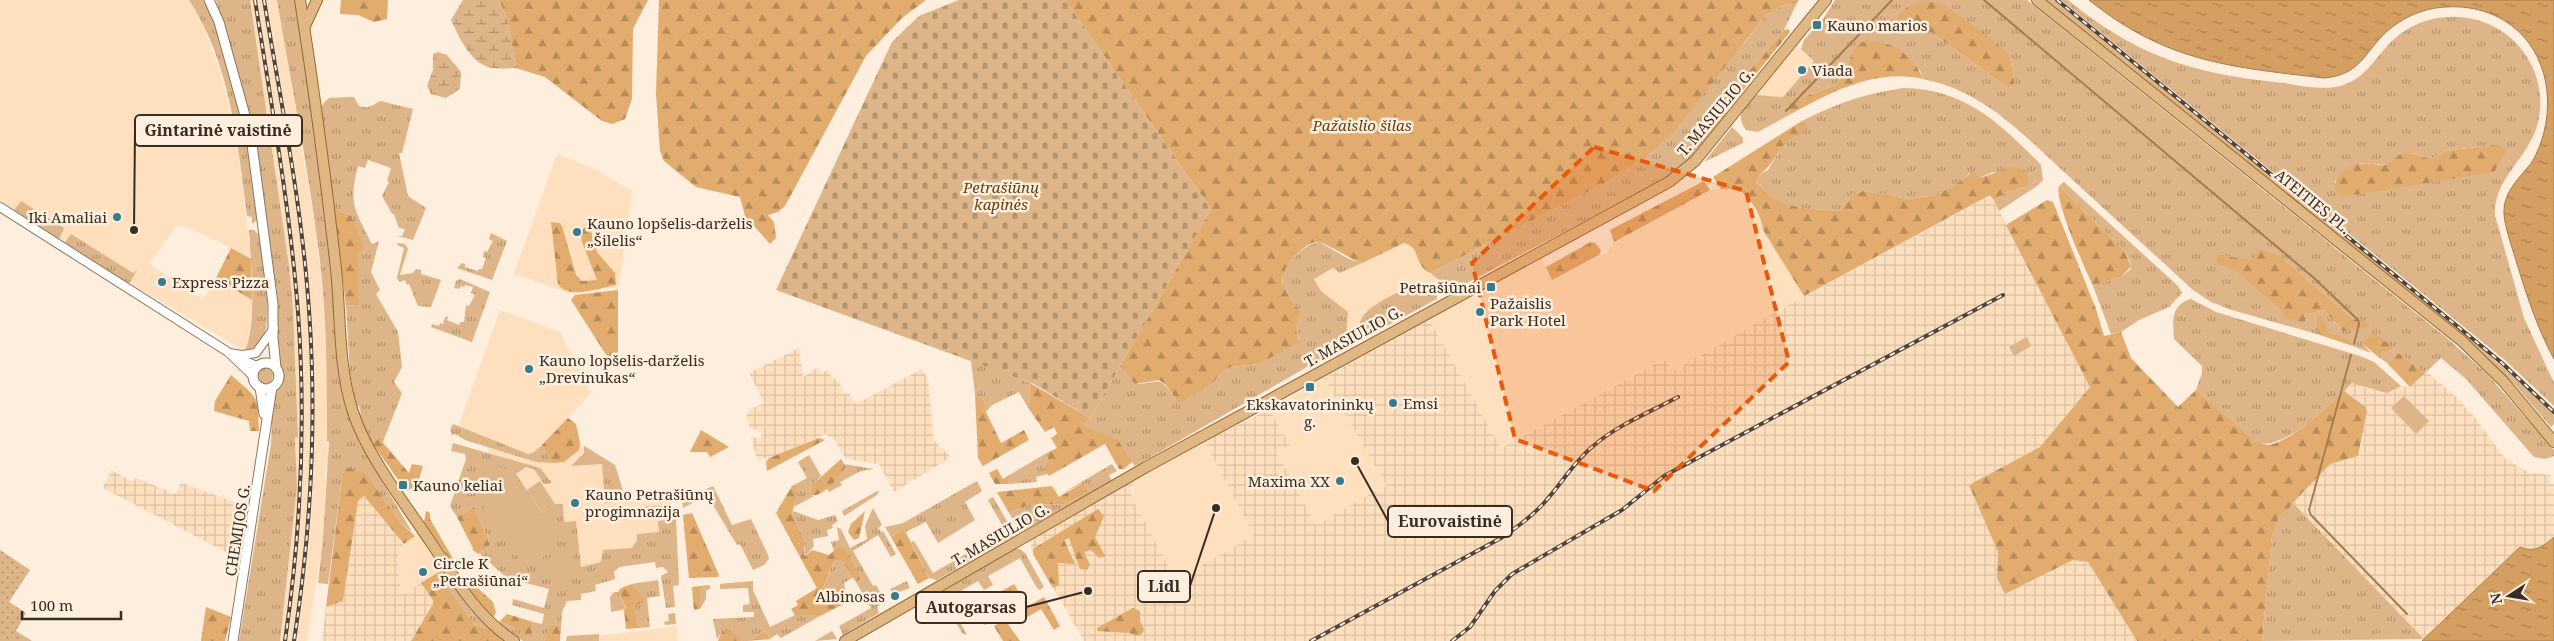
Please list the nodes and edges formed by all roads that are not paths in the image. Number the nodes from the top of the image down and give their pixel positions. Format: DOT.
graph roads {
  1 [pos="209,0"];
  2 [pos="300,0"];
  3 [pos="317,0"];
  4 [pos="1826,0"];
  5 [pos="2037,0"];
  6 [pos="304,32"];
  7 [pos="0,207"];
  8 [pos="273,333"];
  9 [pos="231,354"];
  10 [pos="260,364"];
  11 [pos="276,368"];
  12 [pos="253,376"];
  13 [pos="260,387"];
  14 [pos="272,387"];
  15 [pos="266,424"];
  16 [pos="2551,438"];
  17 [pos="233,641"];
  18 [pos="514,641"];
  19 [pos="845,641"];
  1 -- 8 [label="main road"];
  2 -- 6 [label="main road"];
  3 -- 6 [label="main road"];
  4 -- 19 [label="main road, T. MASIULIO G."];
  5 -- 16 [label="main road, ATEITIES PL."];
  6 -- 18 [label="main road"];
  7 -- 9 [label="street"];
  8 -- 9 [label="street"];
  8 -- 10 [label="main road"];
  8 -- 11 [label="main road"];
  9 -- 10 [label="street"];
  9 -- 12 [label="street"];
  10 -- 11 [label="main road"];
  10 -- 12 [label="main road"];
  11 -- 14 [label="main road"];
  12 -- 13 [label="main road"];
  13 -- 14 [label="main road"];
  13 -- 15 [label="main road, CHEMIJOS G."];
  14 -- 15 [label="main road, CHEMIJOS G."];
  15 -- 17 [label="main road, CHEMIJOS G."];
}
